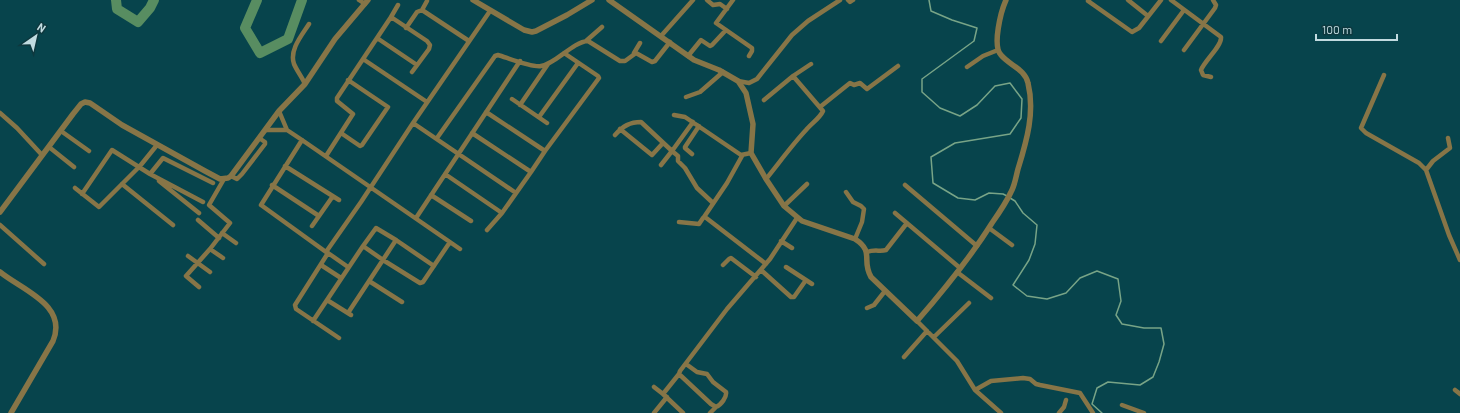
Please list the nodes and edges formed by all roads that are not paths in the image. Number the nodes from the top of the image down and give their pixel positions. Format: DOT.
graph roads {
  1 [pos="360,0"];
  2 [pos="473,0"];
  3 [pos="592,0"];
  4 [pos="609,0"];
  5 [pos="693,0"];
  6 [pos="706,0"];
  7 [pos="733,0"];
  8 [pos="840,0"];
  9 [pos="848,0"];
  10 [pos="853,0"];
  11 [pos="1006,0"];
  12 [pos="1088,0"];
  13 [pos="1128,0"];
  14 [pos="1161,0"];
  15 [pos="1171,0"];
  16 [pos="1213,0"];
  17 [pos="427,1"];
  18 [pos="366,2"];
  19 [pos="398,6"];
  20 [pos="726,9"];
  21 [pos="422,10"];
  22 [pos="1184,10"];
  23 [pos="490,11"];
  24 [pos="1148,16"];
  25 [pos="391,17"];
  26 [pos="309,24"];
  27 [pos="1204,25"];
  28 [pos="602,27"];
  29 [pos="406,28"];
  30 [pos="726,30"];
  31 [pos="661,36"];
  32 [pos="377,38"];
  33 [pos="470,41"];
  34 [pos="586,41"];
  35 [pos="1161,41"];
  36 [pos="670,42"];
  37 [pos="640,43"];
  38 [pos="998,50"];
  39 [pos="1184,50"];
  40 [pos="564,53"];
  41 [pos="634,53"];
  42 [pos="688,56"];
  43 [pos="748,56"];
  44 [pos="363,59"];
  45 [pos="520,61"];
  46 [pos="578,63"];
  47 [pos="418,64"];
  48 [pos="548,64"];
  49 [pos="811,64"];
  50 [pos="898,66"];
  51 [pos="967,67"];
  52 [pos="412,72"];
  53 [pos="723,72"];
  54 [pos="1384,74"];
  55 [pos="793,76"];
  56 [pos="1211,77"];
  57 [pos="348,80"];
  58 [pos="738,81"];
  59 [pos="305,84"];
  60 [pos="686,97"];
  61 [pos="512,99"];
  62 [pos="764,100"];
  63 [pos="427,102"];
  64 [pos="520,105"];
  65 [pos="820,107"];
  66 [pos="280,112"];
  67 [pos="486,112"];
  68 [pos="0,113"];
  69 [pos="674,115"];
  70 [pos="539,117"];
  71 [pos="693,122"];
  72 [pos="413,123"];
  73 [pos="547,123"];
  74 [pos="700,126"];
  75 [pos="620,129"];
  76 [pos="266,130"];
  77 [pos="286,130"];
  78 [pos="61,131"];
  79 [pos="341,133"];
  80 [pos="472,133"];
  81 [pos="615,135"];
  82 [pos="436,138"];
  83 [pos="1448,138"];
  84 [pos="302,140"];
  85 [pos="663,143"];
  86 [pos="157,145"];
  87 [pos="49,147"];
  88 [pos="88,151"];
  89 [pos="545,151"];
  90 [pos="672,151"];
  91 [pos="459,153"];
  92 [pos="751,153"];
  93 [pos="692,154"];
  94 [pos="42,155"];
  95 [pos="326,156"];
  96 [pos="742,156"];
  97 [pos="661,165"];
  98 [pos="140,166"];
  99 [pos="285,166"];
  100 [pos="74,168"];
  101 [pos="1426,170"];
  102 [pos="531,172"];
  103 [pos="150,174"];
  104 [pos="445,174"];
  105 [pos="224,179"];
  106 [pos="766,179"];
  107 [pos="213,183"];
  108 [pos="122,184"];
  109 [pos="807,184"];
  110 [pos="272,185"];
  111 [pos="906,185"];
  112 [pos="371,186"];
  113 [pos="76,188"];
  114 [pos="846,192"];
  115 [pos="516,193"];
  116 [pos="82,194"];
  117 [pos="431,195"];
  118 [pos="333,196"];
  119 [pos="339,200"];
  120 [pos="203,202"];
  121 [pos="713,203"];
  122 [pos="784,206"];
  123 [pos="0,212"];
  124 [pos="199,213"];
  125 [pos="502,213"];
  126 [pos="895,213"];
  127 [pos="319,216"];
  128 [pos="704,217"];
  129 [pos="416,218"];
  130 [pos="797,218"];
  131 [pos="198,220"];
  132 [pos="471,222"];
  133 [pos="679,222"];
  134 [pos="908,224"];
  135 [pos="0,225"];
  136 [pos="173,225"];
  137 [pos="312,226"];
  138 [pos="989,228"];
  139 [pos="487,230"];
  140 [pos="222,233"];
  141 [pos="219,238"];
  142 [pos="855,239"];
  143 [pos="396,240"];
  144 [pos="781,241"];
  145 [pos="450,242"];
  146 [pos="236,243"];
  147 [pos="1012,245"];
  148 [pos="364,246"];
  149 [pos="977,246"];
  150 [pos="792,248"];
  151 [pos="210,249"];
  152 [pos="460,249"];
  153 [pos="866,250"];
  154 [pos="327,253"];
  155 [pos="188,256"];
  156 [pos="223,258"];
  157 [pos="383,260"];
  158 [pos="1460,260"];
  159 [pos="197,263"];
  160 [pos="44,264"];
  161 [pos="321,264"];
  162 [pos="766,264"];
  163 [pos="723,265"];
  164 [pos="348,266"];
  165 [pos="434,266"];
  166 [pos="786,267"];
  167 [pos="761,270"];
  168 [pos="959,270"];
  169 [pos="0,272"];
  170 [pos="210,272"];
  171 [pos="756,277"];
  172 [pos="341,278"];
  173 [pos="806,280"];
  174 [pos="369,281"];
  175 [pos="812,284"];
  176 [pos="199,287"];
  177 [pos="885,291"];
  178 [pos="991,298"];
  179 [pos="327,300"];
  180 [pos="402,302"];
  181 [pos="969,303"];
  182 [pos="867,308"];
  183 [pos="313,321"];
  184 [pos="917,321"];
  185 [pos="927,331"];
  186 [pos="339,338"];
  187 [pos="934,338"];
  188 [pos="904,357"];
  189 [pos="686,364"];
  190 [pos="679,374"];
  191 [pos="654,387"];
  192 [pos="975,390"];
  193 [pos="1455,390"];
  194 [pos="1460,394"];
  195 [pos="665,396"];
  196 [pos="1066,400"];
  197 [pos="1122,404"];
  198 [pos="716,407"];
  199 [pos="1142,412"];
  200 [pos="11,413"];
  201 [pos="654,413"];
  202 [pos="683,413"];
  203 [pos="710,413"];
  204 [pos="1001,413"];
  205 [pos="1059,413"];
  206 [pos="1093,413"];
  1 -- 18 [label="street"];
  2 -- 23 [label="street"];
  3 -- 23 [label="street"];
  4 -- 31 [label="street"];
  5 -- 31 [label="street"];
  6 -- 20 [label="street"];
  7 -- 20 [label="street"];
  8 -- 58 [label="street"];
  9 -- 10 [label="street"];
  11 -- 38 [label="street"];
  12 -- 24 [label="street"];
  13 -- 24 [label="street"];
  14 -- 24 [label="street"];
  15 -- 22 [label="street"];
  16 -- 27 [label="street"];
  17 -- 21 [label="street"];
  18 -- 59 [label="street"];
  19 -- 25 [label="street"];
  20 -- 30 [label="street"];
  21 -- 29 [label="street"];
  21 -- 33 [label="street"];
  22 -- 27 [label="street"];
  22 -- 35 [label="street"];
  23 -- 33 [label="street"];
  25 -- 29 [label="street"];
  25 -- 32 [label="street"];
  26 -- 59 [label="street"];
  27 -- 39 [label="street"];
  27 -- 56 [label="street"];
  28 -- 34 [label="street"];
  29 -- 47 [label="street"];
  30 -- 42 [label="street"];
  30 -- 43 [label="street"];
  31 -- 36 [label="street"];
  32 -- 44 [label="street"];
  32 -- 47 [label="street"];
  33 -- 63 [label="street"];
  34 -- 40 [label="street"];
  34 -- 41 [label="street"];
  36 -- 41 [label="street"];
  36 -- 42 [label="street"];
  37 -- 41 [label="street"];
  38 -- 51 [label="street"];
  38 -- 138 [label="street"];
  40 -- 46 [label="street"];
  40 -- 48 [label="street"];
  42 -- 53 [label="street"];
  44 -- 57 [label="street"];
  44 -- 63 [label="street"];
  45 -- 48 [label="street"];
  45 -- 67 [label="street"];
  45 -- 82 [label="street"];
  46 -- 70 [label="street"];
  46 -- 89 [label="street"];
  47 -- 52 [label="street"];
  48 -- 64 [label="street"];
  49 -- 55 [label="street"];
  50 -- 65 [label="street"];
  53 -- 58 [label="street"];
  53 -- 60 [label="street"];
  54 -- 101 [label="street"];
  55 -- 62 [label="street"];
  55 -- 65 [label="street"];
  57 -- 79 [label="street"];
  57 -- 79 [label="street"];
  58 -- 92 [label="street"];
  59 -- 66 [label="street"];
  61 -- 64 [label="street"];
  63 -- 72 [label="street"];
  64 -- 70 [label="street"];
  65 -- 106 [label="street"];
  66 -- 76 [label="street"];
  66 -- 77 [label="street"];
  67 -- 80 [label="street"];
  67 -- 89 [label="street"];
  68 -- 94 [label="street"];
  69 -- 71 [label="street"];
  70 -- 73 [label="street"];
  71 -- 74 [label="street"];
  71 -- 90 [label="street"];
  72 -- 82 [label="street"];
  72 -- 112 [label="street"];
  74 -- 93 [label="street"];
  74 -- 96 [label="street"];
  75 -- 81 [label="street"];
  75 -- 85 [label="street"];
  75 -- 85 [label="street"];
  76 -- 77 [label="street"];
  76 -- 105 [label="street"];
  77 -- 84 [label="street"];
  78 -- 86 [label="street"];
  78 -- 87 [label="street"];
  78 -- 88 [label="street"];
  79 -- 95 [label="street"];
  80 -- 91 [label="street"];
  80 -- 102 [label="street"];
  82 -- 91 [label="street"];
  83 -- 101 [label="street"];
  84 -- 95 [label="street"];
  84 -- 99 [label="street"];
  85 -- 90 [label="street"];
  86 -- 98 [label="street"];
  86 -- 105 [label="street"];
  87 -- 94 [label="street"];
  87 -- 100 [label="street"];
  89 -- 102 [label="street"];
  90 -- 97 [label="street"];
  90 -- 121 [label="street"];
  91 -- 104 [label="street"];
  91 -- 115 [label="street"];
  92 -- 96 [label="street"];
  92 -- 106 [label="street"];
  94 -- 123 [label="street"];
  95 -- 112 [label="street"];
  96 -- 121 [label="street"];
  98 -- 103 [label="street"];
  98 -- 108 [label="street"];
  98 -- 116 [label="street"];
  99 -- 110 [label="street"];
  99 -- 118 [label="street"];
  101 -- 158 [label="street"];
  102 -- 115 [label="street"];
  103 -- 107 [label="street"];
  103 -- 120 [label="street"];
  103 -- 124 [label="street"];
  104 -- 117 [label="street"];
  104 -- 125 [label="street"];
  105 -- 140 [label="street"];
  106 -- 122 [label="street"];
  108 -- 116 [label="street"];
  108 -- 136 [label="street"];
  109 -- 122 [label="street"];
  110 -- 127 [label="street"];
  110 -- 154 [label="street"];
  111 -- 149 [label="street"];
  112 -- 129 [label="street"];
  112 -- 154 [label="street"];
  113 -- 116 [label="street"];
  114 -- 142 [label="street"];
  115 -- 125 [label="street"];
  117 -- 129 [label="street"];
  117 -- 132 [label="street"];
  118 -- 119 [label="street"];
  118 -- 127 [label="street"];
  121 -- 128 [label="street"];
  122 -- 130 [label="street"];
  125 -- 139 [label="street"];
  126 -- 134 [label="street"];
  127 -- 137 [label="street"];
  128 -- 133 [label="street"];
  128 -- 162 [label="street"];
  129 -- 145 [label="street"];
  130 -- 142 [label="street"];
  130 -- 144 [label="street"];
  131 -- 141 [label="street"];
  134 -- 153 [label="street"];
  134 -- 168 [label="street"];
  135 -- 160 [label="street"];
  138 -- 147 [label="street"];
  138 -- 149 [label="street"];
  140 -- 141 [label="street"];
  140 -- 146 [label="street"];
  141 -- 151 [label="street"];
  142 -- 153 [label="street"];
  143 -- 148 [label="street"];
  143 -- 157 [label="street"];
  143 -- 165 [label="street"];
  144 -- 150 [label="street"];
  144 -- 162 [label="street"];
  145 -- 152 [label="street"];
  145 -- 165 [label="street"];
  148 -- 157 [label="street"];
  148 -- 164 [label="street"];
  149 -- 168 [label="street"];
  151 -- 156 [label="street"];
  151 -- 159 [label="street"];
  153 -- 177 [label="street"];
  154 -- 161 [label="street"];
  154 -- 164 [label="street"];
  155 -- 159 [label="street"];
  157 -- 165 [label="street"];
  157 -- 174 [label="street"];
  159 -- 170 [label="street"];
  159 -- 176 [label="street"];
  161 -- 172 [label="street"];
  161 -- 183 [label="street"];
  162 -- 167 [label="street"];
  163 -- 171 [label="street"];
  164 -- 172 [label="street"];
  166 -- 173 [label="street"];
  167 -- 171 [label="street"];
  167 -- 173 [label="street"];
  168 -- 178 [label="street"];
  168 -- 184 [label="street"];
  169 -- 200 [label="street"];
  171 -- 189 [label="street"];
  172 -- 179 [label="street"];
  173 -- 175 [label="street"];
  174 -- 179 [label="street"];
  174 -- 180 [label="street"];
  177 -- 182 [label="street"];
  177 -- 184 [label="street"];
  179 -- 183 [label="street"];
  181 -- 187 [label="street"];
  183 -- 186 [label="street"];
  184 -- 185 [label="street"];
  185 -- 187 [label="street"];
  185 -- 188 [label="street"];
  187 -- 192 [label="street"];
  189 -- 190 [label="street"];
  189 -- 198 [label="street"];
  190 -- 195 [label="street"];
  190 -- 198 [label="street"];
  191 -- 195 [label="street"];
  192 -- 204 [label="street"];
  192 -- 206 [label="street"];
  193 -- 194 [label="street"];
  195 -- 201 [label="street"];
  195 -- 202 [label="street"];
  196 -- 205 [label="street"];
  197 -- 199 [label="street"];
  198 -- 203 [label="street"];
}
